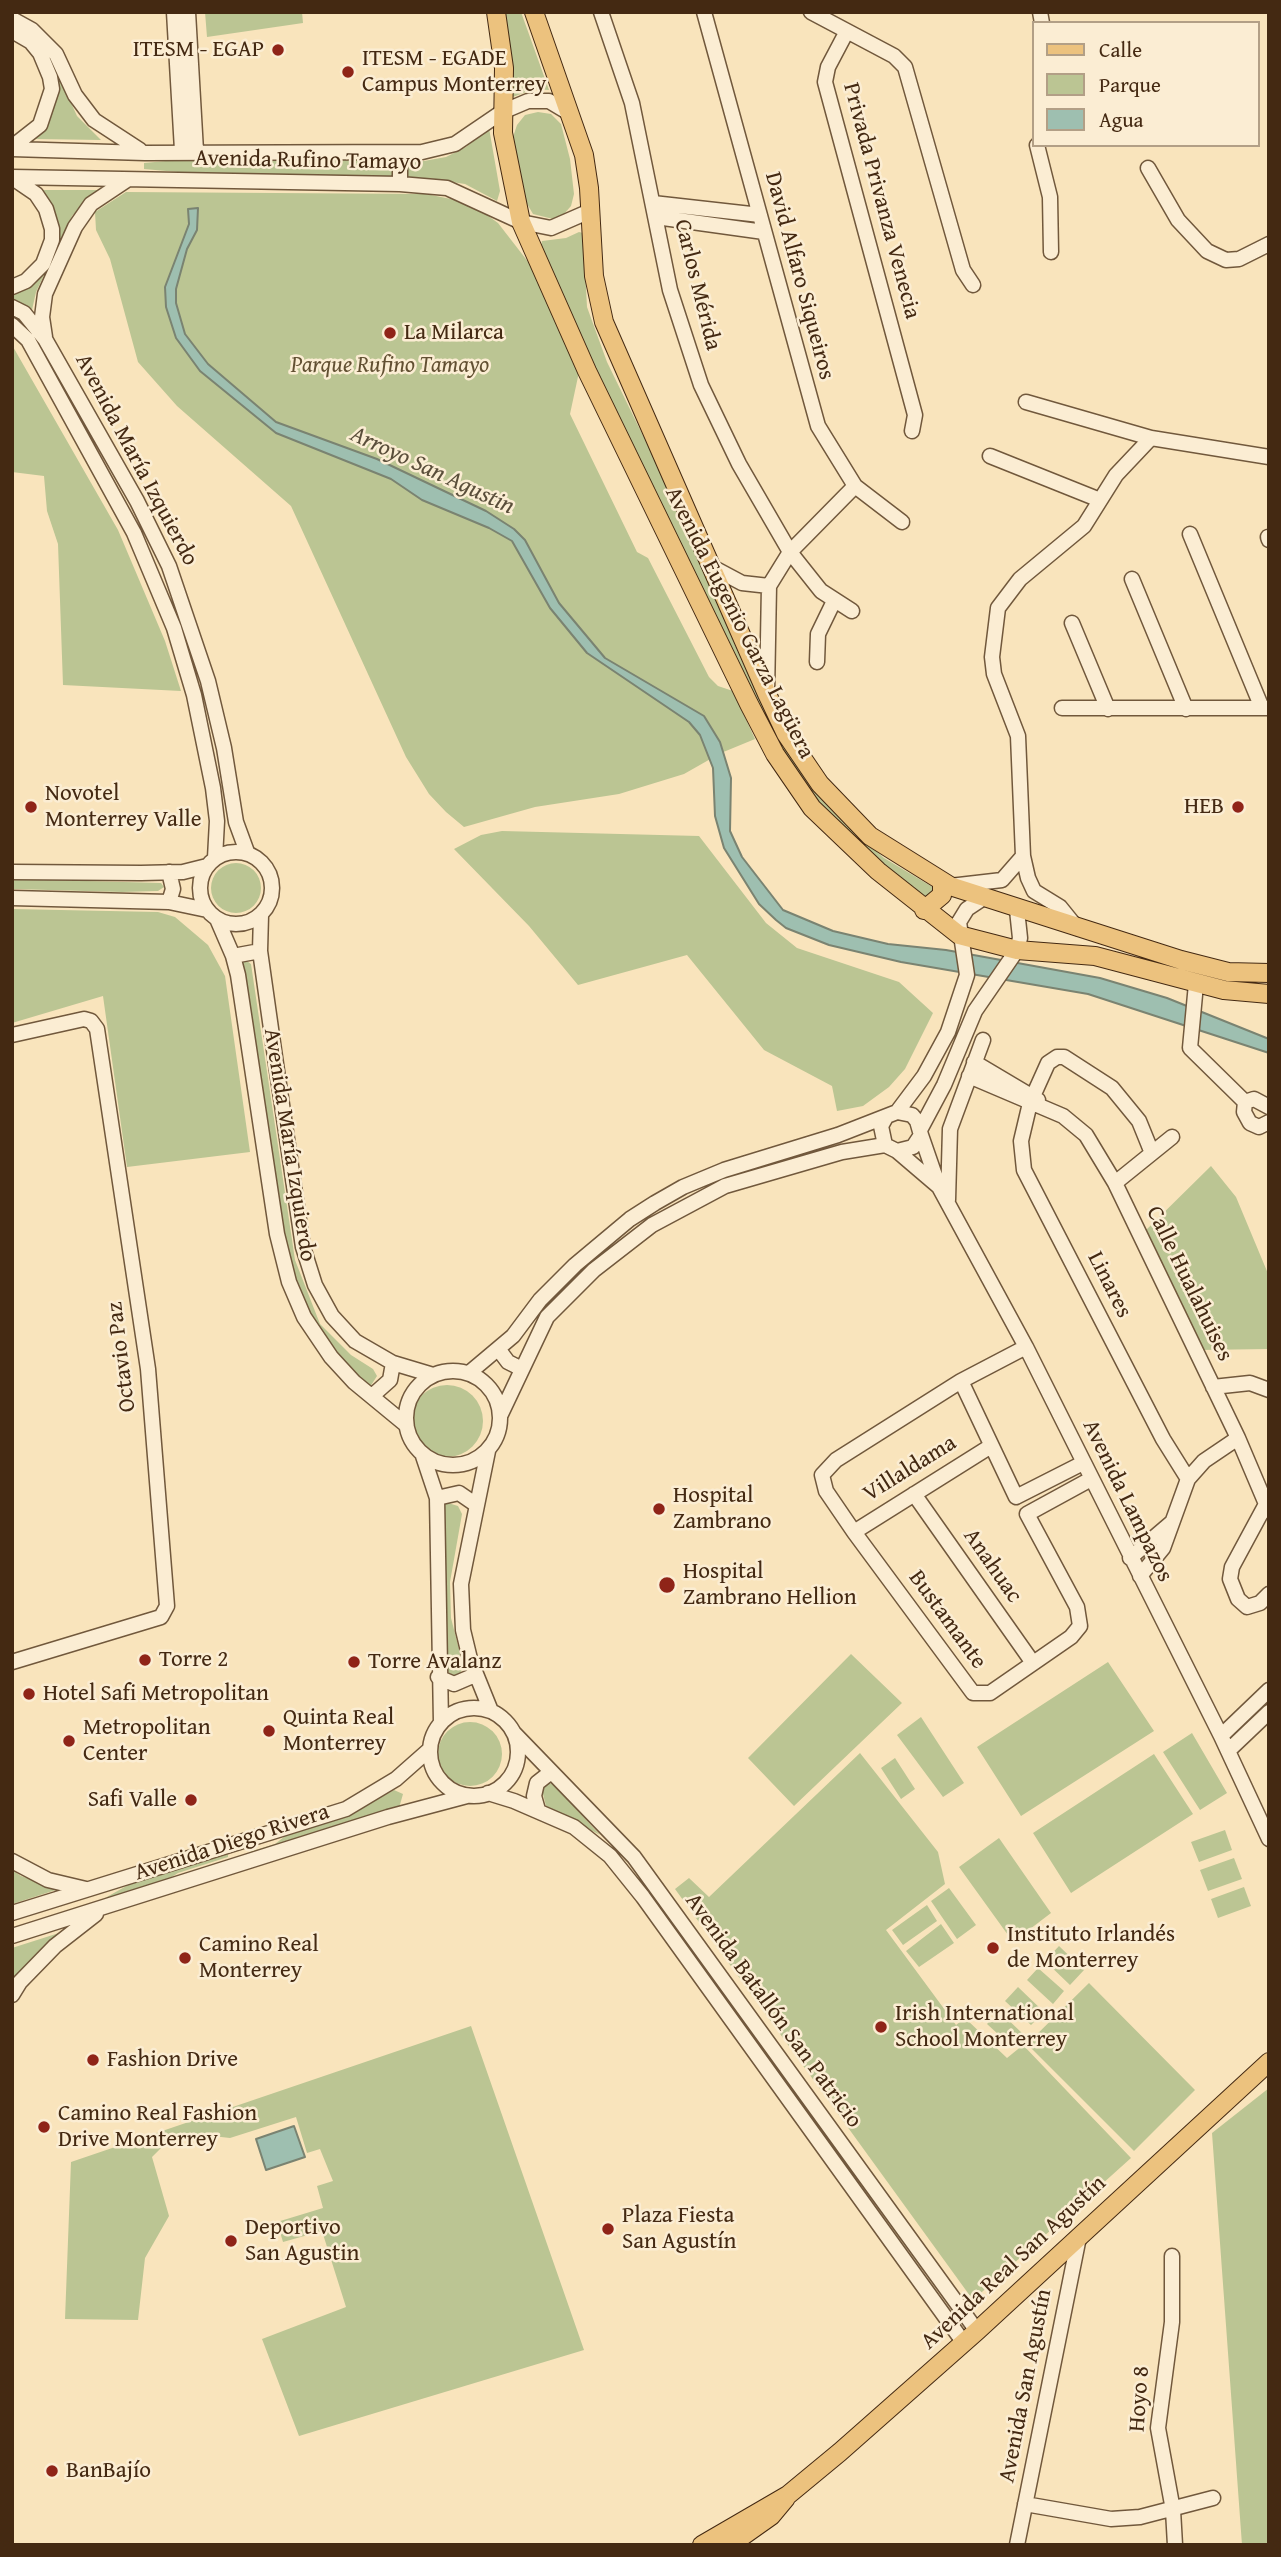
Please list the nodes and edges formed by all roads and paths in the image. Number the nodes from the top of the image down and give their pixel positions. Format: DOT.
graph roads {
  1 [pos="174,12"];
  2 [pos="188,12"];
  3 [pos="496,12"];
  4 [pos="534,12"];
  5 [pos="601,12"];
  6 [pos="704,12"];
  7 [pos="811,12"];
  8 [pos="12,19"];
  9 [pos="12,31"];
  10 [pos="846,31"];
  11 [pos="183,44"];
  12 [pos="502,112"];
  13 [pos="569,113"];
  14 [pos="1038,147"];
  15 [pos="12,148"];
  16 [pos="189,151"];
  17 [pos="145,153"];
  18 [pos="401,153"];
  19 [pos="1148,168"];
  20 [pos="12,178"];
  21 [pos="127,180"];
  22 [pos="400,184"];
  23 [pos="655,210"];
  24 [pos="590,211"];
  25 [pos="760,215"];
  26 [pos="521,222"];
  27 [pos="764,232"];
  28 [pos="1269,244"];
  29 [pos="1051,252"];
  30 [pos="973,285"];
  31 [pos="12,287"];
  32 [pos="12,307"];
  33 [pos="12,325"];
  34 [pos="45,339"];
  35 [pos="66,377"];
  36 [pos="53,387"];
  37 [pos="1026,402"];
  38 [pos="912,431"];
  39 [pos="1151,438"];
  40 [pos="990,456"];
  41 [pos="1269,457"];
  42 [pos="855,486"];
  43 [pos="1100,500"];
  44 [pos="902,522"];
  45 [pos="1190,534"];
  46 [pos="790,552"];
  47 [pos="712,567"];
  48 [pos="1132,579"];
  49 [pos="769,586"];
  50 [pos="834,601"];
  51 [pos="852,611"];
  52 [pos="1072,623"];
  53 [pos="817,662"];
  54 [pos="767,694"];
  55 [pos="1062,708"];
  56 [pos="1265,708"];
  57 [pos="1108,709"];
  58 [pos="1186,709"];
  59 [pos="247,852"];
  60 [pos="1023,856"];
  61 [pos="211,862"];
  62 [pos="12,872"];
  63 [pos="169,872"];
  64 [pos="946,884"];
  65 [pos="12,898"];
  66 [pos="982,899"];
  67 [pos="169,902"];
  68 [pos="924,910"];
  69 [pos="1017,910"];
  70 [pos="212,914"];
  71 [pos="261,915"];
  72 [pos="1058,921"];
  73 [pos="1077,929"];
  74 [pos="959,935"];
  75 [pos="1017,950"];
  76 [pos="260,951"];
  77 [pos="1053,951"];
  78 [pos="233,956"];
  79 [pos="1269,973"];
  80 [pos="1196,984"];
  81 [pos="1269,993"];
  82 [pos="12,1035"];
  83 [pos="983,1040"];
  84 [pos="972,1069"];
  85 [pos="1036,1102"];
  86 [pos="1245,1102"];
  87 [pos="1269,1107"];
  88 [pos="892,1115"];
  89 [pos="1269,1122"];
  90 [pos="920,1132"];
  91 [pos="1172,1138"];
  92 [pos="891,1148"];
  93 [pos="1152,1153"];
  94 [pos="1115,1183"];
  95 [pos="939,1186"];
  96 [pos="948,1201"];
  97 [pos="1026,1347"];
  98 [pos="499,1350"];
  99 [pos="393,1363"];
  100 [pos="520,1368"];
  101 [pos="469,1373"];
  102 [pos="433,1375"];
  103 [pos="961,1381"];
  104 [pos="1213,1387"];
  105 [pos="1269,1390"];
  106 [pos="372,1396"];
  107 [pos="501,1414"];
  108 [pos="405,1424"];
  109 [pos="1238,1438"];
  110 [pos="990,1446"];
  111 [pos="488,1451"];
  112 [pos="423,1456"];
  113 [pos="1083,1463"];
  114 [pos="1091,1479"];
  115 [pos="1188,1479"];
  116 [pos="914,1494"];
  117 [pos="437,1498"];
  118 [pos="475,1504"];
  119 [pos="1267,1507"];
  120 [pos="1171,1523"];
  121 [pos="854,1532"];
  122 [pos="1130,1558"];
  123 [pos="1140,1576"];
  124 [pos="1269,1594"];
  125 [pos="12,1662"];
  126 [pos="1033,1663"];
  127 [pos="475,1675"];
  128 [pos="438,1677"];
  129 [pos="1269,1690"];
  130 [pos="491,1711"];
  131 [pos="1269,1712"];
  132 [pos="441,1723"];
  133 [pos="514,1732"];
  134 [pos="1221,1735"];
  135 [pos="430,1749"];
  136 [pos="1228,1751"];
  137 [pos="551,1772"];
  138 [pos="488,1793"];
  139 [pos="467,1796"];
  140 [pos="538,1810"];
  141 [pos="1269,1839"];
  142 [pos="12,1861"];
  143 [pos="88,1889"];
  144 [pos="104,1908"];
  145 [pos="12,1913"];
  146 [pos="12,1937"];
  147 [pos="12,1995"];
  148 [pos="1269,2062"];
  149 [pos="1079,2237"];
  150 [pos="1172,2256"];
  151 [pos="970,2337"];
  152 [pos="788,2495"];
  153 [pos="1213,2498"];
  154 [pos="1025,2504"];
  155 [pos="1173,2510"];
  156 [pos="702,2545"];
  157 [pos="730,2545"];
  158 [pos="1017,2545"];
  159 [pos="1175,2545"];
  1 -- 11 [label="street"];
  2 -- 11 [label="street"];
  3 -- 12 [label="main road, Avenida Eugenio Garza Lagüera"];
  4 -- 13 [label="main road, Avenida Eugenio Garza Lagüera"];
  5 -- 23 [label="street, Carlos Mérida"];
  6 -- 25 [label="street, David Alfaro Siqueiros"];
  7 -- 10 [label="street"];
  8 -- 17 [label="street"];
  9 -- 15 [label="street"];
  10 -- 30 [label="street"];
  10 -- 38 [label="street, Privada Privanza Venecia"];
  11 -- 16 [label="street"];
  12 -- 13 [label="street, Avenida Rufino Tamayo"];
  12 -- 18 [label="street, Avenida Rufino Tamayo"];
  12 -- 26 [label="main road, Avenida Eugenio Garza Lagüera"];
  13 -- 24 [label="main road, Avenida Eugenio Garza Lagüera"];
  14 -- 29 [label="street"];
  15 -- 17 [label="street, Avenida Rufino Tamayo"];
  16 -- 17 [label="street, Avenida Rufino Tamayo"];
  16 -- 18 [label="street, Avenida Rufino Tamayo"];
  18 -- 22 [label="street"];
  19 -- 28 [label="street"];
  20 -- 21 [label="street, Avenida Rufino Tamayo"];
  20 -- 31 [label="street"];
  21 -- 22 [label="street, Avenida Rufino Tamayo"];
  21 -- 34 [label="street"];
  22 -- 26 [label="street, Avenida Rufino Tamayo"];
  23 -- 25 [label="street"];
  23 -- 27 [label="street"];
  23 -- 46 [label="street, Carlos Mérida"];
  24 -- 26 [label="street, Avenida Rufino Tamayo"];
  24 -- 47 [label="main road, Avenida Eugenio Garza Lagüera"];
  25 -- 27 [label="street, David Alfaro Siqueiros"];
  26 -- 68 [label="main road, Avenida Eugenio Garza Lagüera"];
  27 -- 42 [label="street, David Alfaro Siqueiros"];
  32 -- 34 [label="street, Avenida María Izquierdo"];
  33 -- 36 [label="street, Avenida María Izquierdo"];
  34 -- 35 [label="street, Avenida María Izquierdo"];
  35 -- 36 [label="street"];
  35 -- 59 [label="street, Avenida María Izquierdo"];
  36 -- 61 [label="street, Avenida María Izquierdo"];
  37 -- 39 [label="street"];
  39 -- 41 [label="street"];
  39 -- 43 [label="street"];
  40 -- 43 [label="street"];
  42 -- 44 [label="street, David Alfaro Siqueiros"];
  42 -- 46 [label="street"];
  43 -- 60 [label="street"];
  45 -- 56 [label="street"];
  46 -- 49 [label="street"];
  46 -- 50 [label="street, Carlos Mérida"];
  47 -- 49 [label="street"];
  47 -- 54 [label="main road, Avenida Eugenio Garza Lagüera"];
  48 -- 58 [label="street"];
  49 -- 54 [label="street"];
  50 -- 51 [label="street, Carlos Mérida"];
  50 -- 53 [label="street"];
  52 -- 57 [label="street"];
  54 -- 64 [label="main road, Avenida Eugenio Garza Lagüera"];
  55 -- 57 [label="street"];
  56 -- 58 [label="street"];
  57 -- 58 [label="street"];
  59 -- 61 [label="street"];
  59 -- 71 [label="street"];
  60 -- 64 [label="street"];
  60 -- 73 [label="street"];
  61 -- 63 [label="street"];
  61 -- 70 [label="street"];
  62 -- 63 [label="street"];
  63 -- 67 [label="street"];
  64 -- 66 [label="main road, Avenida Eugenio Garza Lagüera"];
  64 -- 68 [label="main road"];
  65 -- 67 [label="street"];
  66 -- 69 [label="main road, Avenida Eugenio Garza Lagüera"];
  66 -- 74 [label="street"];
  67 -- 70 [label="street"];
  68 -- 74 [label="main road, Avenida Eugenio Garza Lagüera"];
  69 -- 72 [label="main road, Avenida Eugenio Garza Lagüera"];
  69 -- 75 [label="street"];
  70 -- 71 [label="street"];
  70 -- 78 [label="street, Avenida María Izquierdo"];
  71 -- 76 [label="street, Avenida María Izquierdo"];
  72 -- 73 [label="main road, Avenida Eugenio Garza Lagüera"];
  72 -- 77 [label="main road"];
  73 -- 79 [label="main road, Avenida Eugenio Garza Lagüera"];
  74 -- 75 [label="main road, Avenida Eugenio Garza Lagüera"];
  74 -- 88 [label="street"];
  75 -- 77 [label="main road, Avenida Eugenio Garza Lagüera"];
  75 -- 90 [label="street"];
  76 -- 78 [label="street"];
  76 -- 99 [label="street, Avenida María Izquierdo"];
  77 -- 80 [label="main road, Avenida Eugenio Garza Lagüera"];
  78 -- 106 [label="street, Avenida María Izquierdo"];
  80 -- 81 [label="main road, Avenida Eugenio Garza Lagüera"];
  80 -- 86 [label="street"];
  82 -- 125 [label="street, Octavio Paz"];
  83 -- 84 [label="street"];
  84 -- 85 [label="street, Calle Hualahuises"];
  84 -- 96 [label="street"];
  85 -- 93 [label="street, Linares"];
  85 -- 94 [label="street, Calle Hualahuises"];
  85 -- 115 [label="street, Linares"];
  86 -- 87 [label="street"];
  86 -- 89 [label="street"];
  88 -- 90 [label="street"];
  88 -- 92 [label="street"];
  88 -- 98 [label="street"];
  90 -- 92 [label="street"];
  90 -- 95 [label="street, Avenida Lampazos"];
  91 -- 93 [label="street"];
  92 -- 95 [label="street, Avenida Lampazos"];
  92 -- 100 [label="street"];
  93 -- 94 [label="street"];
  94 -- 104 [label="street, Calle Hualahuises"];
  95 -- 96 [label="street, Avenida Lampazos"];
  96 -- 97 [label="street, Avenida Lampazos"];
  97 -- 103 [label="street, Bustamante"];
  97 -- 113 [label="street, Avenida Lampazos"];
  98 -- 100 [label="street"];
  98 -- 101 [label="street"];
  99 -- 102 [label="street, Avenida María Izquierdo"];
  99 -- 106 [label="street"];
  100 -- 107 [label="street"];
  101 -- 102 [label="street"];
  101 -- 107 [label="street"];
  102 -- 108 [label="street"];
  103 -- 110 [label="street"];
  103 -- 121 [label="street, Bustamante"];
  104 -- 105 [label="street"];
  104 -- 109 [label="street, Calle Hualahuises"];
  106 -- 108 [label="street, Avenida María Izquierdo"];
  107 -- 111 [label="street"];
  108 -- 112 [label="street"];
  109 -- 115 [label="street"];
  109 -- 119 [label="street, Calle Hualahuises"];
  110 -- 113 [label="street"];
  110 -- 116 [label="street, Villaldama"];
  111 -- 112 [label="street"];
  111 -- 118 [label="street"];
  112 -- 117 [label="street"];
  113 -- 114 [label="street, Avenida Lampazos"];
  114 -- 122 [label="street, Avenida Lampazos"];
  114 -- 126 [label="street, Bustamante"];
  115 -- 120 [label="street"];
  116 -- 121 [label="street, Villaldama"];
  116 -- 126 [label="street, Anahuac"];
  117 -- 118 [label="street"];
  117 -- 128 [label="street"];
  118 -- 127 [label="street"];
  119 -- 124 [label="street, Calle Hualahuises"];
  120 -- 122 [label="street"];
  120 -- 123 [label="street"];
  121 -- 126 [label="street, Bustamante"];
  122 -- 123 [label="street, Avenida Lampazos"];
  123 -- 134 [label="street, Avenida Lampazos"];
  127 -- 128 [label="street"];
  127 -- 130 [label="street"];
  128 -- 132 [label="street"];
  129 -- 134 [label="street"];
  130 -- 132 [label="street"];
  130 -- 133 [label="street"];
  131 -- 136 [label="street"];
  132 -- 135 [label="street"];
  133 -- 137 [label="street, Avenida Batallón San Patricio"];
  133 -- 138 [label="street"];
  134 -- 136 [label="street, Avenida Lampazos"];
  135 -- 139 [label="street"];
  135 -- 143 [label="street, Avenida Diego Rivera"];
  136 -- 141 [label="street, Avenida Lampazos"];
  137 -- 140 [label="street"];
  137 -- 151 [label="street, Avenida Batallón San Patricio"];
  138 -- 139 [label="street"];
  138 -- 140 [label="street, Avenida Batallón San Patricio"];
  139 -- 144 [label="street, Avenida Diego Rivera"];
  140 -- 151 [label="street, Avenida Batallón San Patricio"];
  142 -- 143 [label="street"];
  143 -- 145 [label="street, Avenida Diego Rivera"];
  144 -- 146 [label="street, Avenida Diego Rivera"];
  144 -- 147 [label="street"];
  148 -- 149 [label="main road, Avenida Real San Agustín"];
  149 -- 151 [label="main road, Avenida Real San Agustín"];
  149 -- 154 [label="street, Avenida San Agustín"];
  150 -- 155 [label="street, Hoyo 8"];
  151 -- 152 [label="main road, Avenida Real San Agustín"];
  152 -- 156 [label="main road, Avenida Real San Agustín"];
  152 -- 157 [label="main road, Avenida Real San Agustín"];
  153 -- 155 [label="street"];
  154 -- 155 [label="street"];
  154 -- 158 [label="street, Avenida San Agustín"];
  155 -- 159 [label="street, Hoyo 8"];
}
